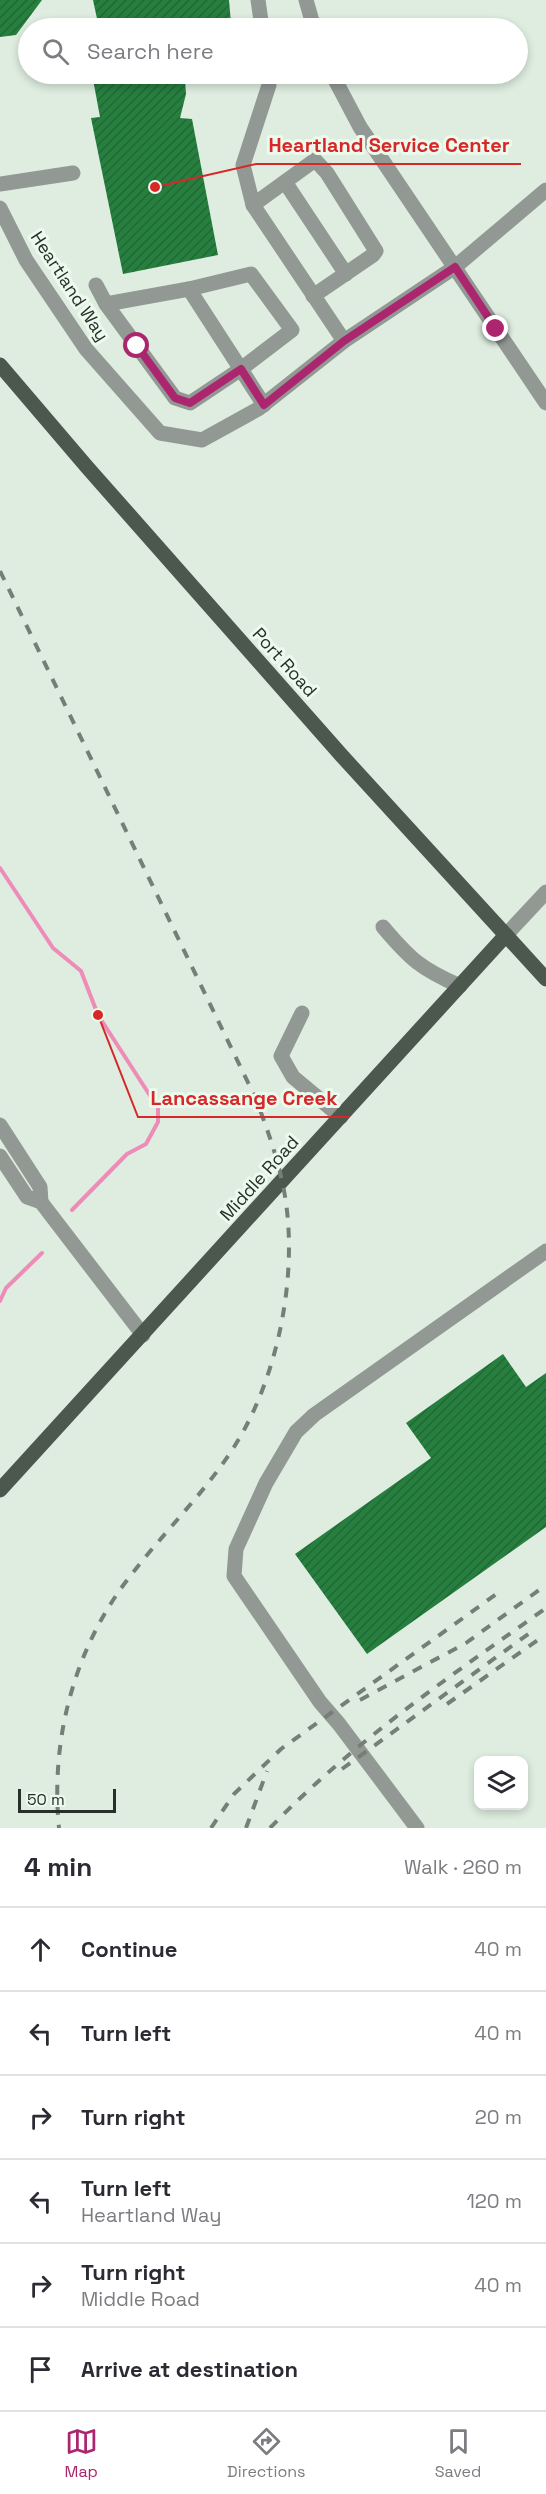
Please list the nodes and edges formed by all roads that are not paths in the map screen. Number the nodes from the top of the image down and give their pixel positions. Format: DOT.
graph roads {
  1 [pos="258,0"];
  2 [pos="306,0"];
  3 [pos="261,18"];
  4 [pos="311,18"];
  5 [pos="269,84"];
  6 [pos="337,84"];
  7 [pos="73,173"];
  8 [pos="285,182"];
  9 [pos="0,184"];
  10 [pos="546,190"];
  11 [pos="253,205"];
  12 [pos="0,208"];
  13 [pos="455,267"];
  14 [pos="346,274"];
  15 [pos="96,285"];
  16 [pos="189,289"];
  17 [pos="314,296"];
  18 [pos="106,304"];
  19 [pos="344,341"];
  20 [pos="0,365"];
  21 [pos="241,369"];
  22 [pos="546,403"];
  23 [pos="264,405"];
  24 [pos="546,892"];
  25 [pos="383,927"];
  26 [pos="506,935"];
  27 [pos="546,979"];
  28 [pos="460,986"];
  29 [pos="302,1013"];
  30 [pos="341,1117"];
  31 [pos="0,1125"];
  32 [pos="0,1156"];
  33 [pos="40,1202"];
  34 [pos="546,1251"];
  35 [pos="143,1335"];
  36 [pos="0,1490"];
  37 [pos="417,1828"];
  1 -- 3 [label="street"];
  2 -- 4 [label="street"];
  5 -- 11 [label="street"];
  6 -- 13 [label="street"];
  7 -- 9 [label="street"];
  8 -- 11 [label="street"];
  8 -- 14 [label="street"];
  8 -- 14 [label="street"];
  10 -- 13 [label="street"];
  11 -- 17 [label="street"];
  12 -- 23 [label="street, Heartland Way"];
  13 -- 19 [label="street, Heartland Way"];
  13 -- 22 [label="street"];
  14 -- 17 [label="street"];
  15 -- 18 [label="street"];
  16 -- 18 [label="street"];
  16 -- 21 [label="street"];
  16 -- 21 [label="street"];
  17 -- 19 [label="street"];
  18 -- 21 [label="street"];
  19 -- 23 [label="street, Heartland Way"];
  20 -- 26 [label="main road, Port Road"];
  21 -- 23 [label="street"];
  24 -- 26 [label="street, Middle Road"];
  25 -- 28 [label="street"];
  26 -- 27 [label="main road, Port Road"];
  26 -- 28 [label="main road, Middle Road"];
  28 -- 30 [label="main road, Middle Road"];
  29 -- 30 [label="street"];
  30 -- 35 [label="main road, Middle Road"];
  31 -- 33 [label="street"];
  32 -- 33 [label="street"];
  33 -- 35 [label="street"];
  34 -- 37 [label="street"];
  35 -- 36 [label="main road, Middle Road"];
}
